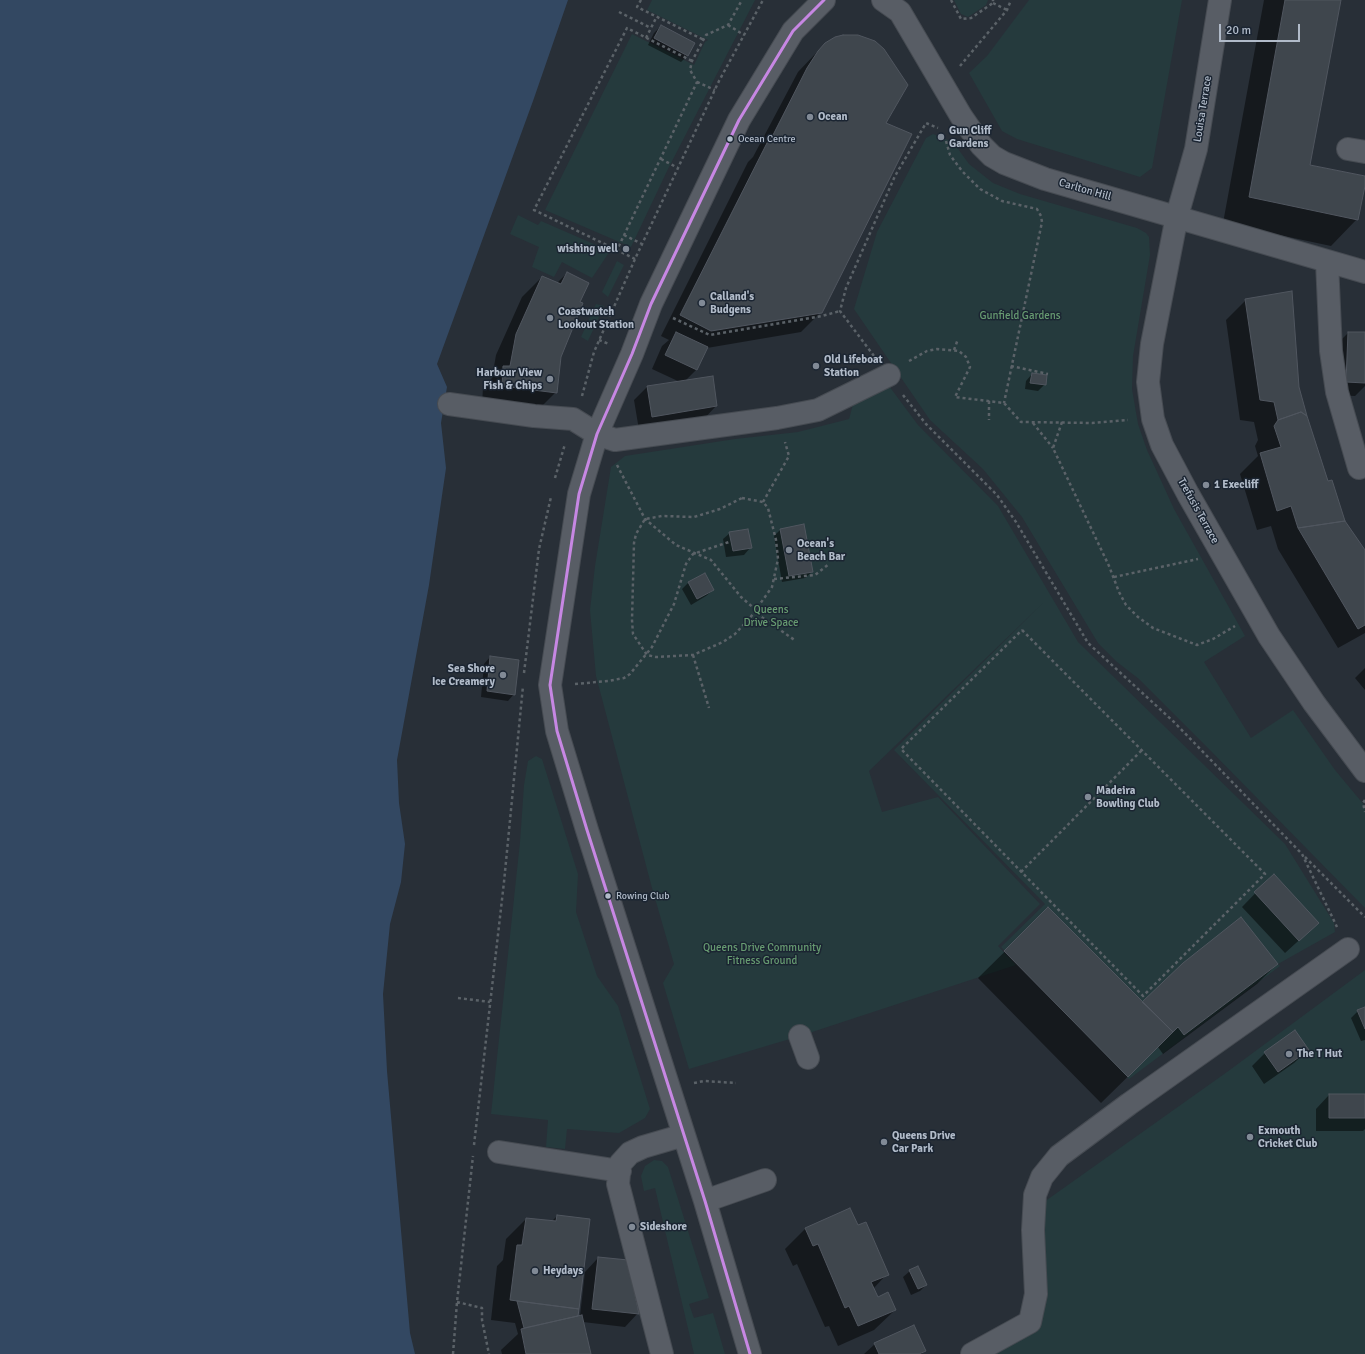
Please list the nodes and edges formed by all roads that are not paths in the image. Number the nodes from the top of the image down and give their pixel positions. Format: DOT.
graph roads {
  1 [pos="824,0"];
  2 [pos="883,0"];
  3 [pos="1220,0"];
  4 [pos="1177,216"];
  5 [pos="1326,262"];
  6 [pos="1365,272"];
  7 [pos="888,375"];
  8 [pos="449,404"];
  9 [pos="597,434"];
  10 [pos="1359,468"];
  11 [pos="1365,770"];
  12 [pos="1348,949"];
  13 [pos="800,1036"];
  14 [pos="808,1058"];
  15 [pos="684,1135"];
  16 [pos="499,1152"];
  17 [pos="620,1170"];
  18 [pos="765,1180"];
  19 [pos="705,1201"];
  20 [pos="656,1353"];
  21 [pos="750,1354"];
  22 [pos="972,1354"];
  1 -- 9 [label="street"];
  2 -- 4 [label="street, Carlton Hill"];
  3 -- 4 [label="street, Louisa Terrace"];
  4 -- 5 [label="street, Carlton Hill"];
  4 -- 11 [label="street, Trefusis Terrace"];
  5 -- 6 [label="street, Carlton Hill"];
  5 -- 10 [label="street"];
  7 -- 9 [label="street"];
  8 -- 9 [label="street"];
  9 -- 15 [label="street"];
  12 -- 22 [label="street"];
  13 -- 14 [label="street"];
  15 -- 17 [label="street"];
  15 -- 19 [label="street"];
  16 -- 17 [label="street"];
  17 -- 20 [label="street"];
  18 -- 19 [label="street"];
  19 -- 21 [label="street"];
}
